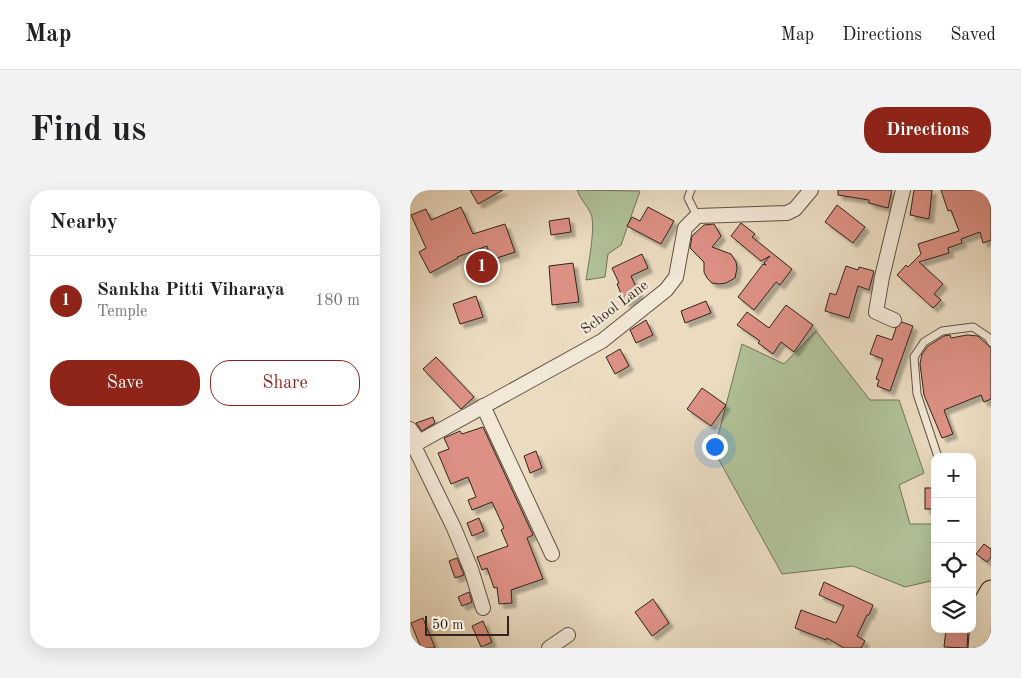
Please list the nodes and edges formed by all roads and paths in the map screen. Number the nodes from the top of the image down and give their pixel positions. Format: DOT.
graph roads {
  1 [pos="691,190"];
  2 [pos="903,190"];
  3 [pos="808,194"];
  4 [pos="697,216"];
  5 [pos="894,320"];
  6 [pos="991,342"];
  7 [pos="483,406"];
  8 [pos="410,429"];
  9 [pos="414,444"];
  10 [pos="937,453"];
  11 [pos="552,554"];
  12 [pos="991,591"];
  13 [pos="483,608"];
  14 [pos="568,635"];
  15 [pos="549,648"];
  16 [pos="979,648"];
  1 -- 4 [label="lane"];
  2 -- 5 [label="street"];
  3 -- 4 [label="street"];
  4 -- 7 [label="street, School Lane"];
  6 -- 10 [label="lane"];
  7 -- 9 [label="street, School Lane"];
  7 -- 11 [label="street"];
  8 -- 9 [label="street"];
  9 -- 13 [label="street"];
  12 -- 16 [label="main road"];
  14 -- 15 [label="street"];
}
